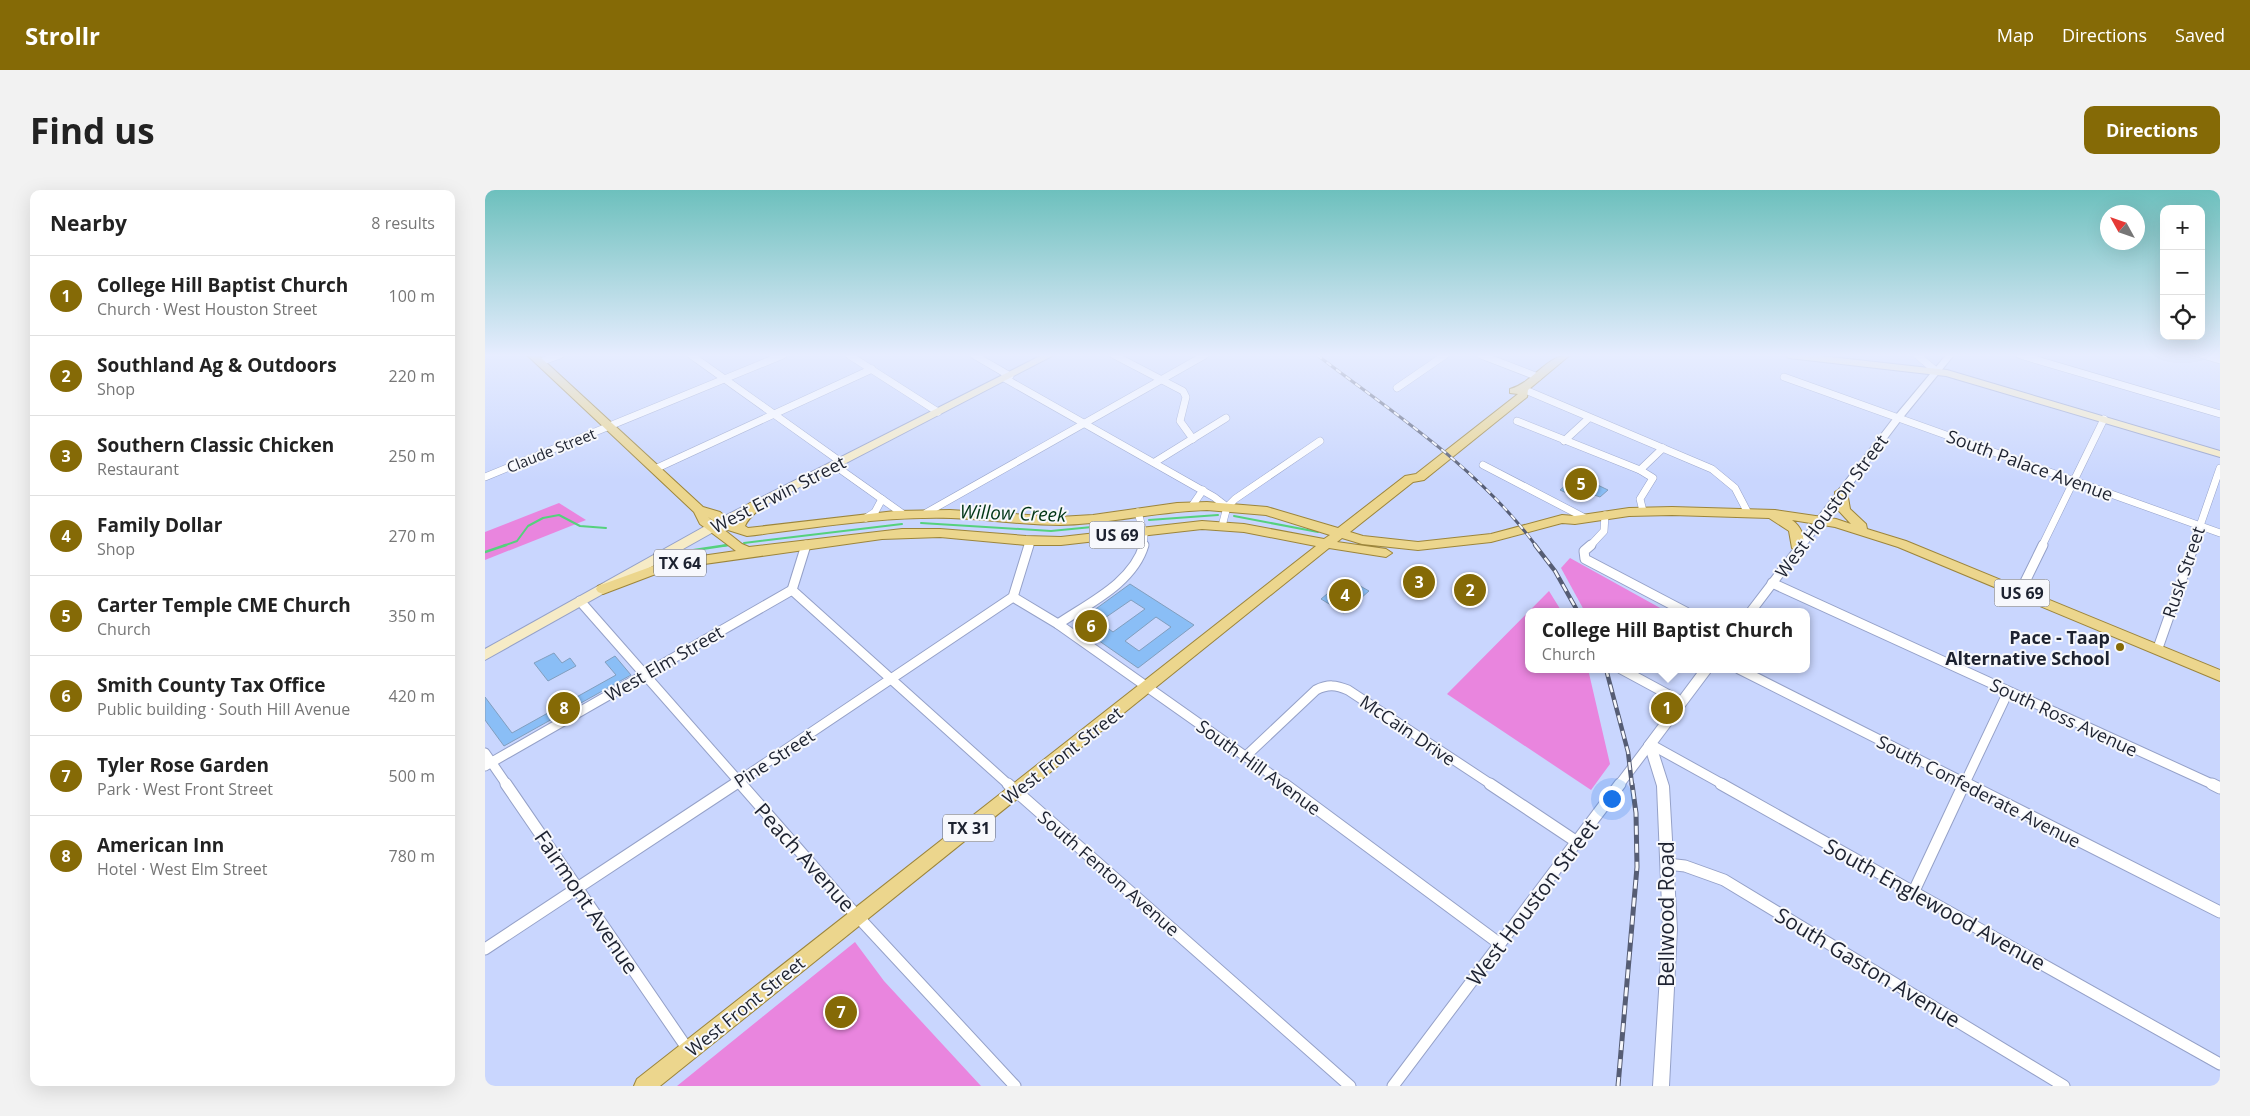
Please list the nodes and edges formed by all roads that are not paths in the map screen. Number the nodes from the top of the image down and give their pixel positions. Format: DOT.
graph roads {
  1 [pos="577,397"];
  2 [pos="680,397"];
  3 [pos="752,397"];
  4 [pos="811,397"];
  5 [pos="915,397"];
  6 [pos="968,397"];
  7 [pos="1040,397"];
  8 [pos="1132,397"];
  9 [pos="1184,397"];
  10 [pos="1520,397"];
  11 [pos="1541,397"];
  12 [pos="1840,397"];
  13 [pos="1915,397"];
  14 [pos="2025,397"];
  15 [pos="2166,397"];
  16 [pos="938,412"];
  17 [pos="775,413"];
  18 [pos="2220,414"];
  19 [pos="1226,418"];
  20 [pos="1589,418"];
  21 [pos="1898,418"];
  22 [pos="2104,420"];
  23 [pos="1517,422"];
  24 [pos="1085,424"];
  25 [pos="609,426"];
  26 [pos="1193,439"];
  27 [pos="1320,441"];
  28 [pos="1564,441"];
  29 [pos="1663,448"];
  30 [pos="2220,454"];
  31 [pos="1155,462"];
  32 [pos="837,464"];
  33 [pos="1483,465"];
  34 [pos="2220,468"];
  35 [pos="655,469"];
  36 [pos="1640,470"];
  37 [pos="485,477"];
  38 [pos="2074,481"];
  39 [pos="1203,490"];
  40 [pos="1841,492"];
  41 [pos="960,494"];
  42 [pos="881,499"];
  43 [pos="758,504"];
  44 [pos="1192,506"];
  45 [pos="1227,507"];
  46 [pos="1138,512"];
  47 [pos="1643,512"];
  48 [pos="921,513"];
  49 [pos="1748,513"];
  50 [pos="903,514"];
  51 [pos="957,514"];
  52 [pos="1365,514"];
  53 [pos="1768,514"];
  54 [pos="1605,515"];
  55 [pos="866,518"];
  56 [pos="1580,519"];
  57 [pos="1820,520"];
  58 [pos="718,524"];
  59 [pos="1223,526"];
  60 [pos="2199,526"];
  61 [pos="742,531"];
  62 [pos="1143,531"];
  63 [pos="1869,532"];
  64 [pos="907,533"];
  65 [pos="1339,534"];
  66 [pos="2220,534"];
  67 [pos="1288,537"];
  68 [pos="1030,541"];
  69 [pos="1372,542"];
  70 [pos="806,545"];
  71 [pos="1325,545"];
  72 [pos="1798,548"];
  73 [pos="761,551"];
  74 [pos="1301,564"];
  75 [pos="1772,583"];
  76 [pos="603,588"];
  77 [pos="792,590"];
  78 [pos="2020,592"];
  79 [pos="1013,597"];
  80 [pos="580,601"];
  81 [pos="1678,608"];
  82 [pos="1753,608"];
  83 [pos="1058,624"];
  84 [pos="2158,648"];
  85 [pos="485,655"];
  86 [pos="1628,673"];
  87 [pos="1704,673"];
  88 [pos="1747,673"];
  89 [pos="645,675"];
  90 [pos="2220,676"];
  91 [pos="891,681"];
  92 [pos="1147,687"];
  93 [pos="2008,692"];
  94 [pos="1682,702"];
  95 [pos="1650,744"];
  96 [pos="1246,756"];
  97 [pos="487,761"];
  98 [pos="738,782"];
  99 [pos="1964,783"];
  100 [pos="2220,788"];
  101 [pos="1016,791"];
  102 [pos="1577,842"];
  103 [pos="1667,864"];
  104 [pos="578,888"];
  105 [pos="1914,891"];
  106 [pos="2220,912"];
  107 [pos="857,916"];
  108 [pos="1500,944"];
  109 [pos="485,949"];
  110 [pos="689,1050"];
  111 [pos="2220,1064"];
  112 [pos="644,1086"];
  113 [pos="1015,1086"];
  114 [pos="1350,1086"];
  115 [pos="1393,1086"];
  116 [pos="1661,1086"];
  117 [pos="2064,1086"];
  1 -- 25 [label="main road, US 69"];
  2 -- 25 [label="street, Claude Street"];
  3 -- 17 [label="street"];
  4 -- 17 [label="street"];
  5 -- 16 [label="street"];
  6 -- 16 [label="main road, West Erwin Street"];
  7 -- 24 [label="street"];
  8 -- 24 [label="street"];
  9 -- 26 [label="street"];
  10 -- 52 [label="main road, West Front Street / TX 31"];
  11 -- 20 [label="street"];
  12 -- 21 [label="street, South Palace Avenue"];
  13 -- 21 [label="street, West Houston Street"];
  14 -- 22 [label="main road"];
  15 -- 18 [label="street"];
  16 -- 32 [label="main road, West Erwin Street"];
  17 -- 32 [label="street"];
  17 -- 35 [label="street"];
  19 -- 26 [label="street"];
  20 -- 28 [label="street"];
  20 -- 29 [label="street"];
  21 -- 38 [label="street, South Palace Avenue"];
  21 -- 40 [label="street, West Houston Street"];
  22 -- 30 [label="main road"];
  22 -- 38 [label="street"];
  23 -- 28 [label="street"];
  24 -- 31 [label="street"];
  24 -- 41 [label="street"];
  25 -- 35 [label="main road, US 69"];
  25 -- 37 [label="street, Claude Street"];
  26 -- 31 [label="street"];
  27 -- 45 [label="street"];
  28 -- 36 [label="street"];
  29 -- 36 [label="street"];
  29 -- 49 [label="street"];
  31 -- 39 [label="street"];
  32 -- 42 [label="street"];
  32 -- 43 [label="main road, West Erwin Street"];
  33 -- 56 [label="street"];
  34 -- 60 [label="street, Rusk Street"];
  35 -- 58 [label="main road, US 69"];
  36 -- 47 [label="street"];
  38 -- 60 [label="street, South Palace Avenue"];
  38 -- 78 [label="street"];
  39 -- 44 [label="street"];
  39 -- 45 [label="street"];
  40 -- 57 [label="street, West Houston Street"];
  40 -- 63 [label="main road"];
  41 -- 48 [label="street"];
  41 -- 51 [label="street"];
  42 -- 50 [label="street"];
  42 -- 55 [label="street"];
  43 -- 58 [label="main road, West Erwin Street"];
  43 -- 61 [label="main road"];
  44 -- 45 [label="main road, US 69"];
  44 -- 46 [label="main road, US 69"];
  45 -- 59 [label="street"];
  45 -- 65 [label="main road, US 69"];
  46 -- 51 [label="main road, US 69"];
  46 -- 62 [label="street"];
  47 -- 49 [label="main road, US 69"];
  47 -- 54 [label="main road, US 69"];
  48 -- 50 [label="main road, US 69"];
  48 -- 51 [label="main road, US 69"];
  48 -- 64 [label="main road"];
  49 -- 53 [label="main road, US 69"];
  50 -- 55 [label="main road, US 69"];
  52 -- 65 [label="main road, West Front Street / TX 31"];
  52 -- 69 [label="main road"];
  53 -- 57 [label="main road, US 69"];
  53 -- 72 [label="main road"];
  54 -- 56 [label="main road, US 69"];
  54 -- 81 [label="street"];
  55 -- 61 [label="main road, US 69"];
  56 -- 69 [label="main road, US 69"];
  56 -- 71 [label="main road, US 69"];
  57 -- 63 [label="main road, US 69"];
  57 -- 72 [label="street, West Houston Street"];
  58 -- 61 [label="main road, US 69"];
  58 -- 73 [label="main road, US 69"];
  58 -- 76 [label="main road, West Erwin Street / TX 64"];
  59 -- 62 [label="main road, US 69"];
  59 -- 67 [label="main road, US 69"];
  60 -- 66 [label="street, South Palace Avenue"];
  60 -- 84 [label="street, Rusk Street"];
  62 -- 68 [label="main road, US 69"];
  62 -- 83 [label="street"];
  63 -- 78 [label="main road, US 69"];
  64 -- 68 [label="main road, US 69"];
  64 -- 70 [label="main road, US 69"];
  65 -- 69 [label="main road, US 69"];
  65 -- 71 [label="main road, West Front Street / TX 31"];
  67 -- 71 [label="main road, US 69"];
  67 -- 74 [label="main road"];
  68 -- 79 [label="street"];
  70 -- 73 [label="main road, US 69"];
  70 -- 77 [label="street"];
  71 -- 74 [label="main road, West Front Street / TX 31"];
  72 -- 75 [label="street, West Houston Street"];
  73 -- 76 [label="main road, TX 64"];
  74 -- 92 [label="main road, West Front Street / TX 31"];
  75 -- 82 [label="street, West Houston Street"];
  75 -- 93 [label="street, South Ross Avenue"];
  76 -- 80 [label="main road, West Erwin Street / TX 64"];
  77 -- 89 [label="street, West Elm Street"];
  77 -- 91 [label="street, South Fenton Avenue"];
  78 -- 84 [label="main road, US 69"];
  79 -- 83 [label="street, South Hill Avenue"];
  79 -- 91 [label="street, Pine Street"];
  80 -- 85 [label="main road, West Erwin Street / TX 64"];
  80 -- 89 [label="street, Peach Avenue"];
  83 -- 92 [label="street, South Hill Avenue"];
  84 -- 90 [label="main road, US 69"];
  86 -- 94 [label="street"];
  87 -- 94 [label="street, West Houston Street"];
  88 -- 99 [label="street, South Confederate Avenue"];
  89 -- 97 [label="street, West Elm Street"];
  89 -- 98 [label="street, Peach Avenue"];
  91 -- 98 [label="street, Pine Street"];
  91 -- 101 [label="street, South Fenton Avenue"];
  92 -- 96 [label="street, South Hill Avenue"];
  92 -- 101 [label="main road, West Front Street / TX 31"];
  93 -- 99 [label="street"];
  93 -- 100 [label="street, South Ross Avenue"];
  94 -- 95 [label="street, West Houston Street"];
  95 -- 102 [label="street, West Houston Street"];
  95 -- 103 [label="street, Bellwood Road"];
  95 -- 105 [label="street, South Englewood Avenue"];
  96 -- 102 [label="street, McCain Drive"];
  96 -- 108 [label="street, South Hill Avenue"];
  97 -- 104 [label="street, Fairmont Avenue"];
  98 -- 104 [label="street, Pine Street"];
  98 -- 107 [label="street, Peach Avenue"];
  99 -- 105 [label="street"];
  99 -- 106 [label="street, South Confederate Avenue"];
  101 -- 107 [label="main road, West Front Street / TX 31"];
  101 -- 114 [label="street, South Fenton Avenue"];
  102 -- 108 [label="street, West Houston Street"];
  103 -- 116 [label="street, Bellwood Road"];
  103 -- 117 [label="street, South Gaston Avenue"];
  104 -- 109 [label="street, Pine Street"];
  104 -- 110 [label="street, Fairmont Avenue"];
  105 -- 111 [label="street, South Englewood Avenue"];
  107 -- 110 [label="main road, West Front Street / TX 31"];
  107 -- 113 [label="street, Peach Avenue"];
  108 -- 115 [label="street, West Houston Street"];
  110 -- 112 [label="main road, West Front Street / TX 31"];
}
